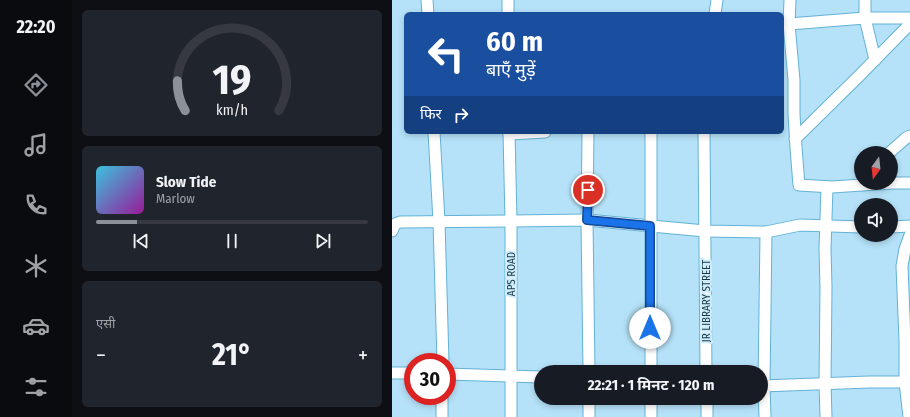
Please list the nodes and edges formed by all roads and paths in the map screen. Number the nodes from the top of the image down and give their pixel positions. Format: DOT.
graph roads {
  1 [pos="427,0"];
  2 [pos="508,0"];
  3 [pos="717,0"];
  4 [pos="790,0"];
  5 [pos="865,0"];
  6 [pos="428,12"];
  7 [pos="508,12"];
  8 [pos="715,12"];
  9 [pos="865,18"];
  10 [pos="910,18"];
  11 [pos="789,24"];
  12 [pos="910,24"];
  13 [pos="875,60"];
  14 [pos="434,134"];
  15 [pos="509,134"];
  16 [pos="588,134"];
  17 [pos="651,134"];
  18 [pos="704,134"];
  19 [pos="910,136"];
  20 [pos="795,139"];
  21 [pos="897,146"];
  22 [pos="898,183"];
  23 [pos="910,183"];
  24 [pos="854,184"];
  25 [pos="827,186"];
  26 [pos="392,219"];
  27 [pos="587,220"];
  28 [pos="439,221"];
  29 [pos="511,221"];
  30 [pos="650,226"];
  31 [pos="826,226"];
  32 [pos="910,226"];
  33 [pos="854,227"];
  34 [pos="898,227"];
  35 [pos="392,230"];
  36 [pos="705,231"];
  37 [pos="766,232"];
  38 [pos="910,235"];
  39 [pos="443,353"];
  40 [pos="589,365"];
  41 [pos="651,365"];
  42 [pos="706,365"];
  43 [pos="763,365"];
  44 [pos="392,373"];
  45 [pos="404,373"];
  46 [pos="456,374"];
  47 [pos="511,376"];
  48 [pos="534,377"];
  49 [pos="906,382"];
  50 [pos="825,384"];
  51 [pos="768,386"];
  52 [pos="442,405"];
  53 [pos="589,405"];
  54 [pos="651,405"];
  55 [pos="706,405"];
  56 [pos="764,405"];
  57 [pos="442,417"];
  58 [pos="511,417"];
  59 [pos="589,417"];
  60 [pos="651,417"];
  61 [pos="707,417"];
  62 [pos="765,417"];
  63 [pos="826,417"];
  64 [pos="909,417"];
  1 -- 6 [label="street"];
  2 -- 7 [label="street"];
  3 -- 8 [label="street"];
  4 -- 11 [label="street"];
  5 -- 9 [label="street"];
  9 -- 10 [label="street"];
  9 -- 11 [label="street"];
  9 -- 13 [label="street"];
  11 -- 20 [label="street"];
  12 -- 13 [label="street"];
  13 -- 20 [label="street"];
  14 -- 28 [label="street"];
  15 -- 29 [label="street, APS ROAD"];
  16 -- 27 [label="street"];
  17 -- 30 [label="street"];
  18 -- 36 [label="street, JR LIBRARY STREET"];
  19 -- 21 [label="street"];
  20 -- 25 [label="street"];
  22 -- 23 [label="street"];
  24 -- 25 [label="street"];
  25 -- 31 [label="street"];
  26 -- 35 [label="street"];
  27 -- 29 [label="street"];
  27 -- 30 [label="street"];
  27 -- 40 [label="street"];
  28 -- 29 [label="street"];
  28 -- 35 [label="street"];
  28 -- 39 [label="street"];
  29 -- 47 [label="street, APS ROAD"];
  30 -- 36 [label="street"];
  30 -- 41 [label="street"];
  31 -- 33 [label="street"];
  31 -- 37 [label="street"];
  31 -- 50 [label="street"];
  32 -- 34 [label="street"];
  36 -- 37 [label="street"];
  36 -- 42 [label="street, JR LIBRARY STREET"];
  37 -- 43 [label="street"];
  38 -- 49 [label="street"];
  44 -- 45 [label="street"];
  46 -- 47 [label="street"];
  47 -- 48 [label="street"];
  47 -- 58 [label="street, APS ROAD"];
  49 -- 50 [label="street"];
  49 -- 64 [label="street"];
  50 -- 51 [label="street"];
  50 -- 63 [label="street"];
  52 -- 57 [label="street"];
  53 -- 59 [label="street"];
  54 -- 60 [label="street"];
  55 -- 61 [label="street"];
  56 -- 62 [label="street"];
}
